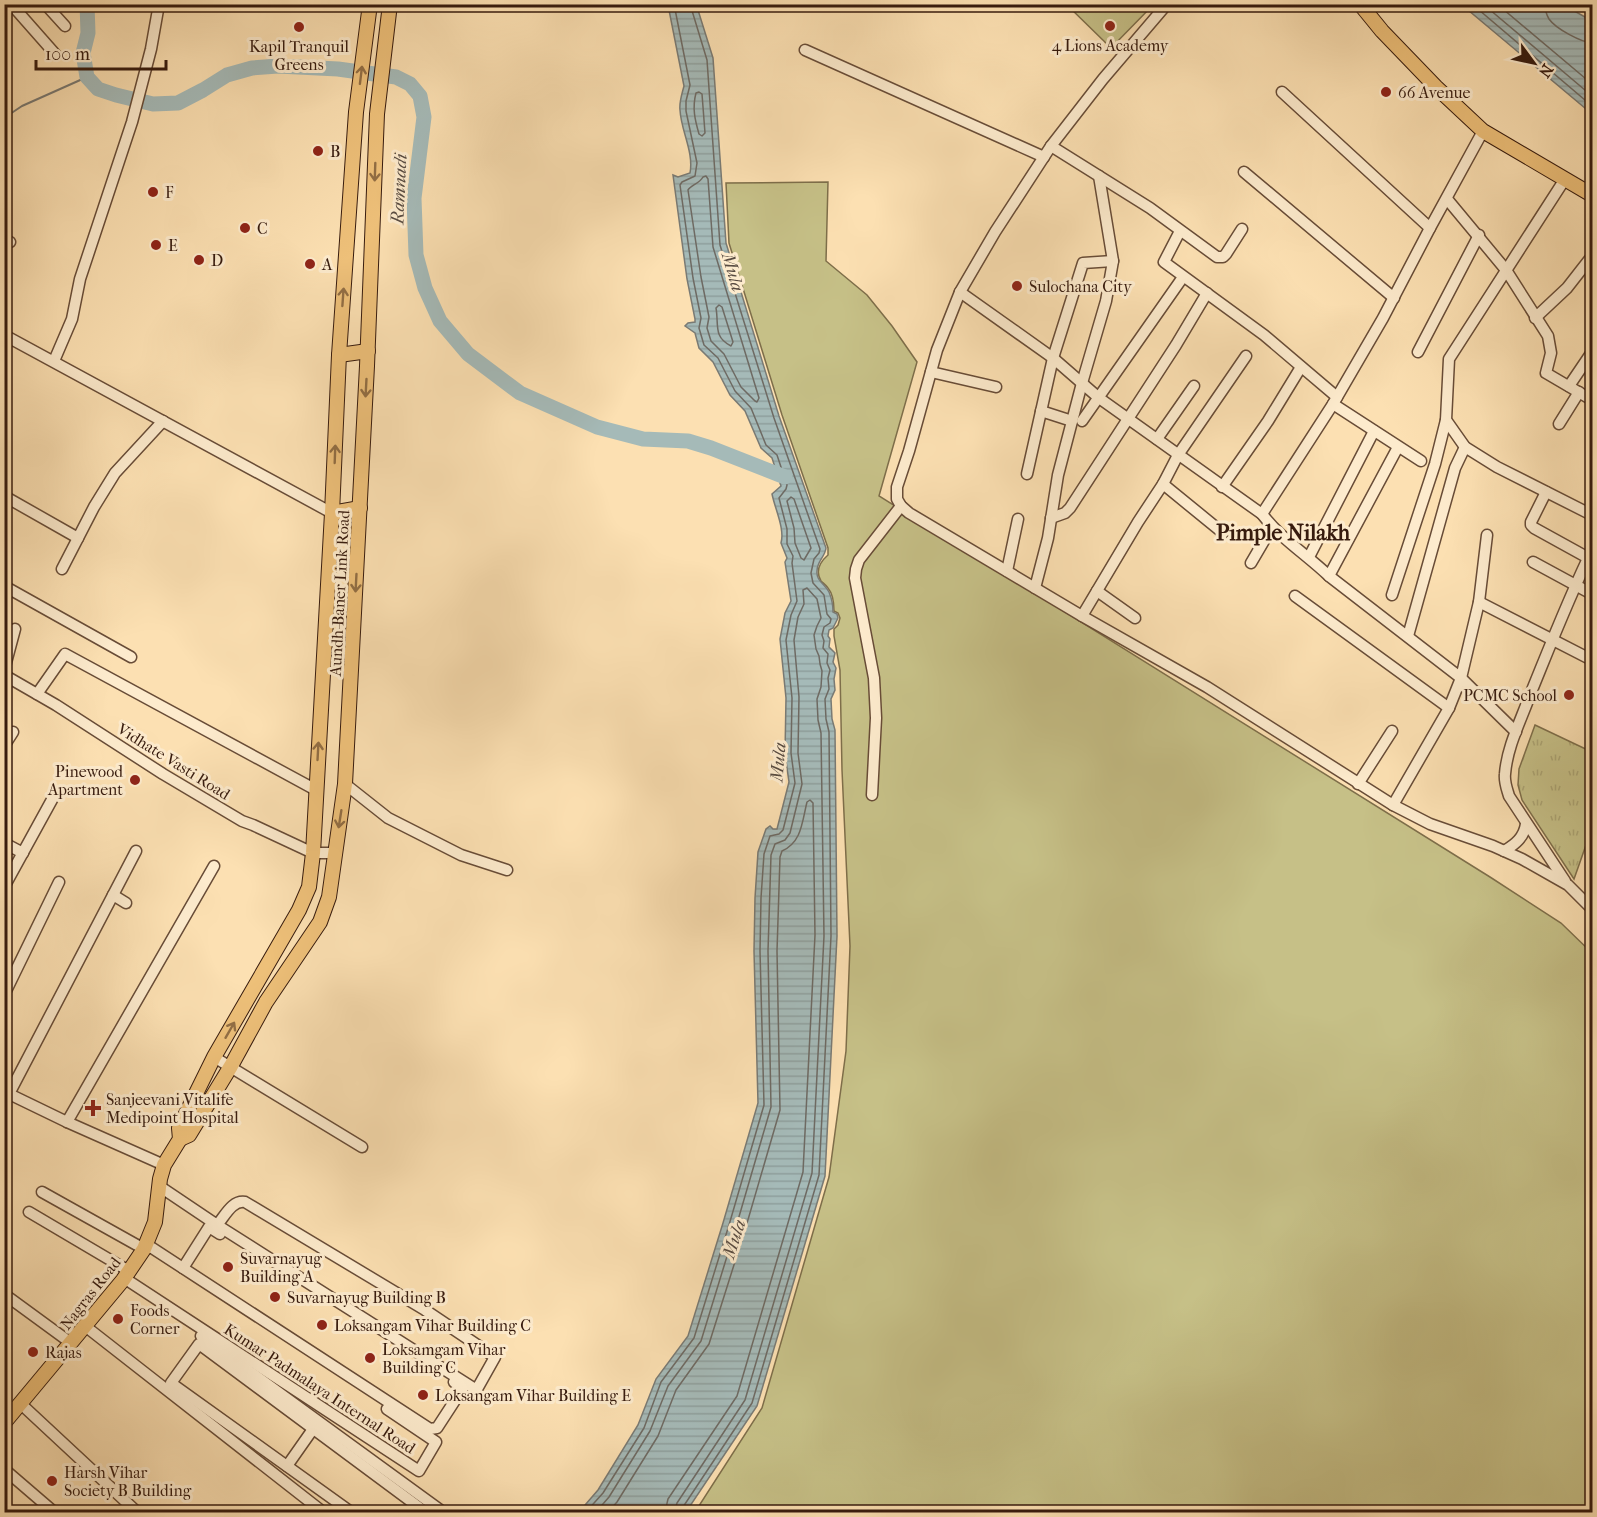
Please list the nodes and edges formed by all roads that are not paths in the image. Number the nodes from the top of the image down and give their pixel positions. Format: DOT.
graph roads {
  1 [pos="11,4"];
  2 [pos="45,4"];
  3 [pos="159,4"];
  4 [pos="370,4"];
  5 [pos="390,4"];
  6 [pos="1167,4"];
  7 [pos="1360,4"];
  8 [pos="65,26"];
  9 [pos="805,50"];
  10 [pos="56,55"];
  11 [pos="1282,92"];
  12 [pos="1483,131"];
  13 [pos="1051,146"];
  14 [pos="1044,157"];
  15 [pos="1244,172"];
  16 [pos="1099,176"];
  17 [pos="1565,179"];
  18 [pos="1593,195"];
  19 [pos="1447,199"];
  20 [pos="1430,228"];
  21 [pos="1242,229"];
  22 [pos="1180,231"];
  23 [pos="1479,236"];
  24 [pos="1593,256"];
  25 [pos="1113,261"];
  26 [pos="1506,270"];
  27 [pos="1183,277"];
  28 [pos="960,292"];
  29 [pos="1208,293"];
  30 [pos="1394,298"];
  31 [pos="1536,318"];
  32 [pos="4,335"];
  33 [pos="368,351"];
  34 [pos="1418,352"];
  35 [pos="339,355"];
  36 [pos="1245,356"];
  37 [pos="1591,357"];
  38 [pos="1053,358"];
  39 [pos="54,362"];
  40 [pos="1301,367"];
  41 [pos="931,372"];
  42 [pos="1082,382"];
  43 [pos="1194,386"];
  44 [pos="1569,386"];
  45 [pos="996,387"];
  46 [pos="1579,392"];
  47 [pos="1099,398"];
  48 [pos="1335,400"];
  49 [pos="1593,400"];
  50 [pos="1041,411"];
  51 [pos="1128,419"];
  52 [pos="1446,420"];
  53 [pos="163,421"];
  54 [pos="1077,421"];
  55 [pos="1559,424"];
  56 [pos="1374,431"];
  57 [pos="1157,439"];
  58 [pos="1398,447"];
  59 [pos="1465,447"];
  60 [pos="1178,455"];
  61 [pos="1421,461"];
  62 [pos="1027,474"];
  63 [pos="1163,484"];
  64 [pos="1222,487"];
  65 [pos="1546,492"];
  66 [pos="4,496"];
  67 [pos="901,506"];
  68 [pos="360,508"];
  69 [pos="332,513"];
  70 [pos="1262,514"];
  71 [pos="1593,514"];
  72 [pos="1051,518"];
  73 [pos="1018,519"];
  74 [pos="1272,527"];
  75 [pos="1223,533"];
  76 [pos="1487,535"];
  77 [pos="78,538"];
  78 [pos="1591,556"];
  79 [pos="1309,557"];
  80 [pos="1533,562"];
  81 [pos="1251,563"];
  82 [pos="62,569"];
  83 [pos="1007,571"];
  84 [pos="1329,576"];
  85 [pos="1576,585"];
  86 [pos="4,586"];
  87 [pos="1035,588"];
  88 [pos="1097,591"];
  89 [pos="1593,594"];
  90 [pos="1392,595"];
  91 [pos="1295,596"];
  92 [pos="1479,602"];
  93 [pos="1082,616"];
  94 [pos="1135,618"];
  95 [pos="15,629"];
  96 [pos="1408,636"];
  97 [pos="1552,639"];
  98 [pos="131,657"];
  99 [pos="1593,660"];
  100 [pos="4,670"];
  101 [pos="4,675"];
  102 [pos="1461,678"];
  103 [pos="37,694"];
  104 [pos="1449,708"];
  105 [pos="1392,731"];
  106 [pos="13,732"];
  107 [pos="1516,732"];
  108 [pos="4,746"];
  109 [pos="345,784"];
  110 [pos="1358,784"];
  111 [pos="316,790"];
  112 [pos="872,795"];
  113 [pos="54,796"];
  114 [pos="1393,805"];
  115 [pos="1526,824"];
  116 [pos="4,843"];
  117 [pos="136,851"];
  118 [pos="1504,851"];
  119 [pos="23,853"];
  120 [pos="313,853"];
  121 [pos="335,853"];
  122 [pos="214,866"];
  123 [pos="507,870"];
  124 [pos="59,882"];
  125 [pos="1568,885"];
  126 [pos="4,887"];
  127 [pos="113,895"];
  128 [pos="126,903"];
  129 [pos="1593,909"];
  130 [pos="4,995"];
  131 [pos="214,1057"];
  132 [pos="231,1066"];
  133 [pos="7,1093"];
  134 [pos="68,1122"];
  135 [pos="180,1139"];
  136 [pos="362,1147"];
  137 [pos="164,1165"];
  138 [pos="159,1186"];
  139 [pos="42,1192"];
  140 [pos="29,1212"];
  141 [pos="217,1225"];
  142 [pos="145,1247"];
  143 [pos="183,1268"];
  144 [pos="126,1276"];
  145 [pos="4,1294"];
  146 [pos="85,1326"];
  147 [pos="71,1342"];
  148 [pos="21,1404"];
  149 [pos="4,1423"];
  150 [pos="313,1429"];
  151 [pos="287,1466"];
  152 [pos="4,1469"];
  153 [pos="424,1511"];
  154 [pos="54,1512"];
  155 [pos="137,1512"];
  156 [pos="323,1512"];
  157 [pos="351,1512"];
  158 [pos="442,1512"];
  1 -- 10 [label="street"];
  2 -- 8 [label="street"];
  3 -- 39 [label="street"];
  35 -- 4 [label="main road, Aundh-Baner Link Road, one-way"];
  5 -- 33 [label="main road, Aundh-Baner Link Road, one-way"];
  6 -- 13 [label="street"];
  7 -- 12 [label="main road"];
  9 -- 14 [label="street"];
  11 -- 20 [label="street"];
  12 -- 17 [label="main road"];
  12 -- 19 [label="street"];
  13 -- 14 [label="street"];
  13 -- 16 [label="street"];
  14 -- 28 [label="street"];
  15 -- 30 [label="street"];
  16 -- 22 [label="street"];
  16 -- 25 [label="street"];
  17 -- 18 [label="main road"];
  17 -- 26 [label="street"];
  19 -- 20 [label="street"];
  19 -- 23 [label="street"];
  20 -- 30 [label="street"];
  21 -- 22 [label="street"];
  22 -- 27 [label="street"];
  23 -- 26 [label="street"];
  23 -- 34 [label="street"];
  24 -- 31 [label="street"];
  25 -- 38 [label="street"];
  25 -- 42 [label="street"];
  26 -- 31 [label="street"];
  26 -- 52 [label="street"];
  27 -- 29 [label="street"];
  27 -- 47 [label="street"];
  28 -- 38 [label="street"];
  28 -- 41 [label="street"];
  29 -- 40 [label="street"];
  29 -- 51 [label="street"];
  30 -- 48 [label="street"];
  31 -- 44 [label="street"];
  32 -- 39 [label="street"];
  33 -- 35 [label="main road"];
  33 -- 68 [label="main road, Aundh-Baner Link Road, one-way"];
  69 -- 35 [label="main road, Aundh-Baner Link Road, one-way"];
  36 -- 60 [label="street"];
  37 -- 44 [label="street"];
  38 -- 42 [label="street"];
  38 -- 50 [label="street"];
  39 -- 53 [label="street"];
  40 -- 48 [label="street"];
  40 -- 64 [label="street"];
  41 -- 45 [label="street"];
  41 -- 67 [label="street"];
  42 -- 47 [label="street"];
  42 -- 54 [label="street"];
  43 -- 57 [label="street"];
  44 -- 46 [label="street"];
  46 -- 49 [label="street"];
  46 -- 55 [label="street"];
  47 -- 51 [label="street"];
  47 -- 54 [label="street"];
  48 -- 56 [label="street"];
  48 -- 70 [label="street"];
  50 -- 54 [label="street"];
  50 -- 62 [label="street"];
  51 -- 57 [label="street"];
  51 -- 72 [label="street"];
  52 -- 59 [label="street"];
  52 -- 90 [label="street"];
  53 -- 69 [label="street"];
  53 -- 77 [label="street"];
  54 -- 72 [label="street"];
  56 -- 58 [label="street"];
  56 -- 79 [label="street"];
  57 -- 60 [label="street"];
  58 -- 61 [label="street"];
  58 -- 84 [label="street"];
  59 -- 65 [label="street"];
  59 -- 96 [label="street"];
  60 -- 63 [label="street"];
  60 -- 64 [label="street"];
  63 -- 75 [label="street"];
  63 -- 88 [label="street"];
  64 -- 70 [label="street"];
  65 -- 71 [label="street"];
  65 -- 78 [label="street"];
  66 -- 77 [label="street"];
  67 -- 83 [label="street"];
  67 -- 112 [label="street"];
  68 -- 69 [label="main road"];
  68 -- 109 [label="main road, Aundh-Baner Link Road, one-way"];
  111 -- 69 [label="main road, Aundh-Baner Link Road, one-way"];
  70 -- 74 [label="street"];
  72 -- 87 [label="street"];
  73 -- 83 [label="street"];
  74 -- 79 [label="street"];
  74 -- 81 [label="street"];
  76 -- 92 [label="street"];
  77 -- 82 [label="street"];
  78 -- 85 [label="street"];
  79 -- 84 [label="street"];
  80 -- 85 [label="street"];
  83 -- 87 [label="street"];
  84 -- 96 [label="street"];
  85 -- 89 [label="street"];
  85 -- 97 [label="street"];
  86 -- 98 [label="street"];
  87 -- 93 [label="street"];
  88 -- 93 [label="street"];
  88 -- 94 [label="street"];
  91 -- 104 [label="street"];
  92 -- 97 [label="street"];
  92 -- 102 [label="street"];
  93 -- 110 [label="street"];
  95 -- 100 [label="street"];
  96 -- 102 [label="street"];
  97 -- 99 [label="street"];
  97 -- 107 [label="street"];
  101 -- 103 [label="street, Vidhate Vasti Road"];
  102 -- 104 [label="street"];
  102 -- 107 [label="street"];
  103 -- 111 [label="street"];
  103 -- 120 [label="street, Vidhate Vasti Road"];
  104 -- 114 [label="street"];
  105 -- 110 [label="street"];
  106 -- 108 [label="street"];
  107 -- 115 [label="street"];
  109 -- 121 [label="main road, Aundh-Baner Link Road, one-way"];
  109 -- 123 [label="street"];
  110 -- 114 [label="street"];
  111 -- 120 [label="main road, Aundh-Baner Link Road"];
  113 -- 119 [label="street"];
  114 -- 118 [label="street"];
  115 -- 118 [label="street"];
  115 -- 125 [label="street"];
  116 -- 119 [label="street"];
  117 -- 127 [label="street"];
  118 -- 125 [label="street"];
  119 -- 126 [label="street"];
  120 -- 121 [label="street, Vidhate Vasti Road"];
  131 -- 120 [label="main road, Aundh-Baner Link Road, one-way"];
  121 -- 132 [label="main road, Aundh-Baner Link Road"];
  122 -- 134 [label="street"];
  124 -- 130 [label="street"];
  125 -- 129 [label="street"];
  127 -- 128 [label="street"];
  127 -- 133 [label="street"];
  131 -- 132 [label="street"];
  131 -- 135 [label="main road, Aundh-Baner Link Road"];
  132 -- 135 [label="main road, Aundh-Baner Link Road"];
  132 -- 136 [label="street"];
  133 -- 134 [label="street"];
  134 -- 137 [label="street"];
  135 -- 137 [label="main road, Aundh-Baner Link Road"];
  137 -- 138 [label="main road, Nagras Road"];
  138 -- 141 [label="street"];
  138 -- 142 [label="main road, Nagras Road"];
  139 -- 142 [label="street"];
  140 -- 144 [label="street"];
  141 -- 141 [label="street"];
  142 -- 143 [label="street"];
  142 -- 144 [label="main road, Nagras Road"];
  142 -- 144 [label="street, Kumar Padmalaya Internal Road"];
  143 -- 143 [label="street"];
  144 -- 146 [label="main road, Nagras Road"];
  144 -- 158 [label="street"];
  145 -- 147 [label="street"];
  146 -- 147 [label="main road, Nagras Road"];
  146 -- 156 [label="street"];
  147 -- 148 [label="main road, Nagras Road"];
  148 -- 149 [label="main road, Nagras Road"];
  148 -- 155 [label="street"];
  150 -- 151 [label="street"];
  150 -- 151 [label="street"];
  150 -- 153 [label="street"];
  151 -- 157 [label="street"];
  152 -- 154 [label="street"];
}
